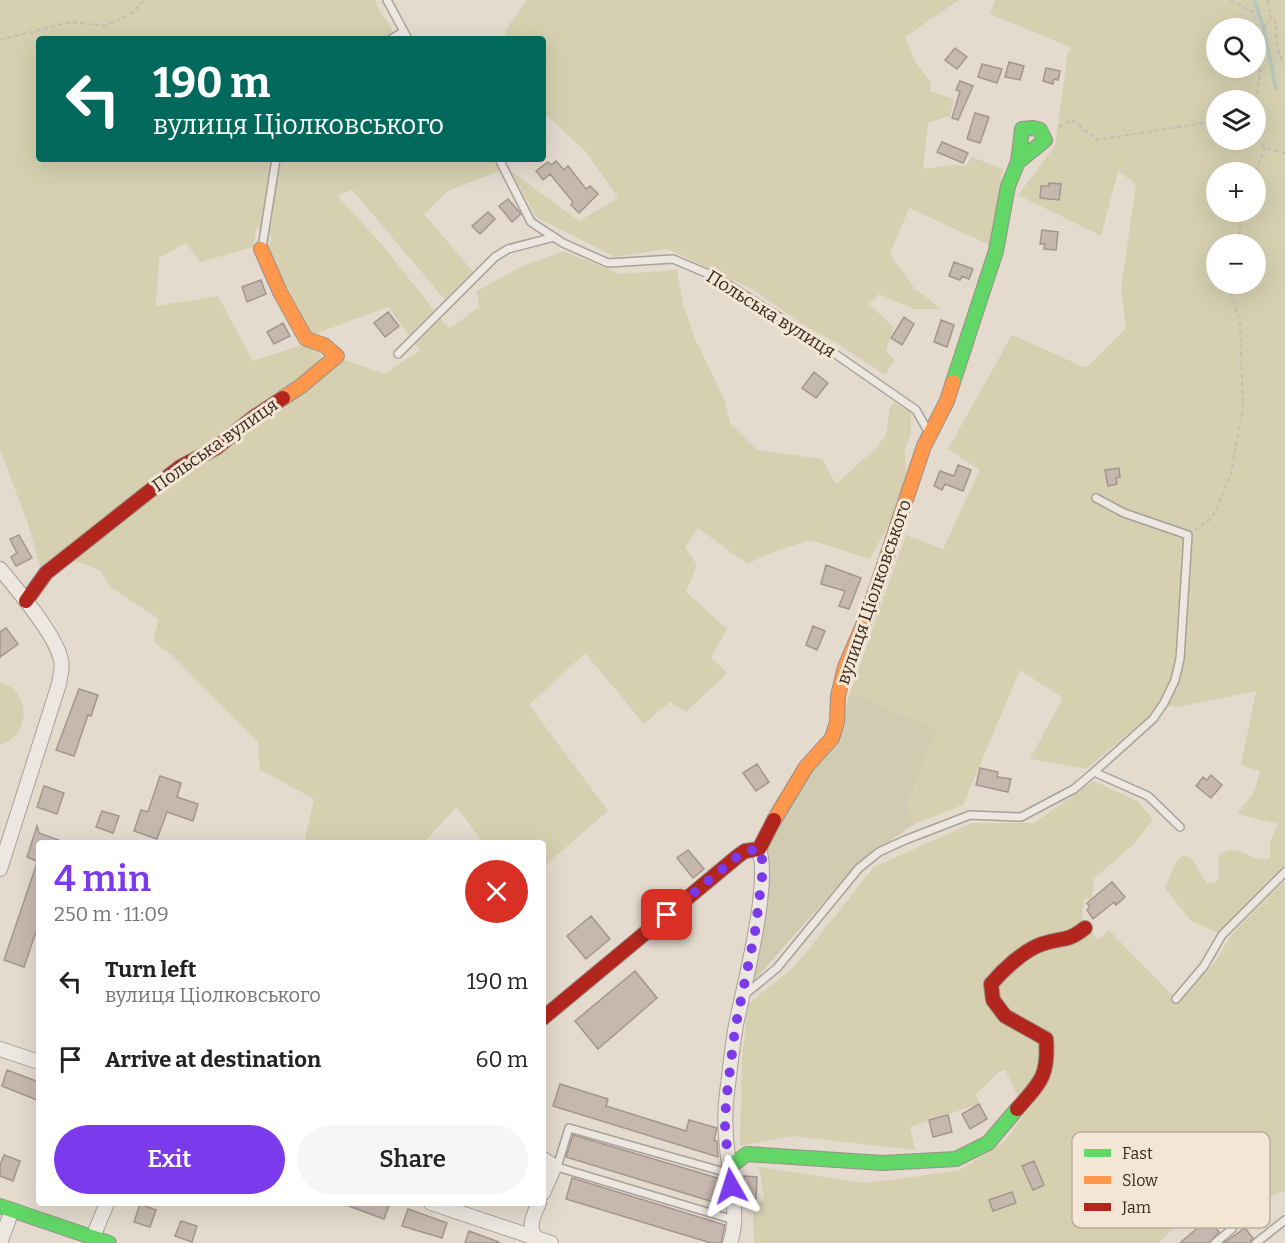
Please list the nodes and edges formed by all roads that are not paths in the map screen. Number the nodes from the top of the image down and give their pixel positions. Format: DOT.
graph roads {
  1 [pos="387,0"];
  2 [pos="404,32"];
  3 [pos="397,36"];
  4 [pos="406,36"];
  5 [pos="276,162"];
  6 [pos="501,162"];
  7 [pos="1018,162"];
  8 [pos="554,237"];
  9 [pos="261,249"];
  10 [pos="398,354"];
  11 [pos="930,435"];
  12 [pos="1096,498"];
  13 [pos="0,569"];
  14 [pos="27,601"];
  15 [pos="1094,772"];
  16 [pos="1180,827"];
  17 [pos="759,849"];
  18 [pos="0,869"];
  19 [pos="1285,872"];
  20 [pos="1085,928"];
  21 [pos="741,998"];
  22 [pos="1176,999"];
  23 [pos="546,1016"];
  24 [pos="0,1049"];
  25 [pos="36,1061"];
  26 [pos="551,1165"];
  27 [pos="730,1170"];
  28 [pos="546,1182"];
  29 [pos="106,1206"];
  30 [pos="439,1206"];
  31 [pos="538,1206"];
  32 [pos="6,1208"];
  33 [pos="734,1220"];
  34 [pos="1285,1220"];
  35 [pos="1232,1229"];
  36 [pos="93,1238"];
  37 [pos="535,1241"];
  38 [pos="0,1243"];
  39 [pos="109,1243"];
  40 [pos="551,1243"];
  41 [pos="730,1243"];
  42 [pos="1215,1243"];
  43 [pos="1256,1243"];
  1 -- 2 [label="lane"];
  2 -- 3 [label="lane"];
  2 -- 4 [label="lane"];
  5 -- 9 [label="lane"];
  6 -- 8 [label="lane, Польська вулиця"];
  7 -- 7 [label="street, вулиця Ціолковського"];
  7 -- 11 [label="street, вулиця Ціолковського"];
  8 -- 10 [label="lane"];
  8 -- 11 [label="lane, Польська вулиця"];
  9 -- 14 [label="street, Польська вулиця"];
  11 -- 17 [label="street, вулиця Ціолковського"];
  12 -- 15 [label="lane"];
  13 -- 14 [label="street"];
  14 -- 18 [label="street"];
  15 -- 16 [label="lane"];
  15 -- 21 [label="lane"];
  17 -- 21 [label="street"];
  17 -- 23 [label="street"];
  19 -- 22 [label="lane"];
  20 -- 27 [label="street"];
  21 -- 27 [label="street"];
  24 -- 25 [label="street"];
  26 -- 27 [label="lane"];
  26 -- 28 [label="street"];
  26 -- 33 [label="lane"];
  27 -- 33 [label="street"];
  29 -- 36 [label="street"];
  30 -- 37 [label="street"];
  31 -- 37 [label="street"];
  32 -- 36 [label="street"];
  32 -- 38 [label="street"];
  33 -- 41 [label="street"];
  34 -- 43 [label="lane"];
  35 -- 42 [label="lane"];
  36 -- 39 [label="street"];
  37 -- 40 [label="street"];
}
